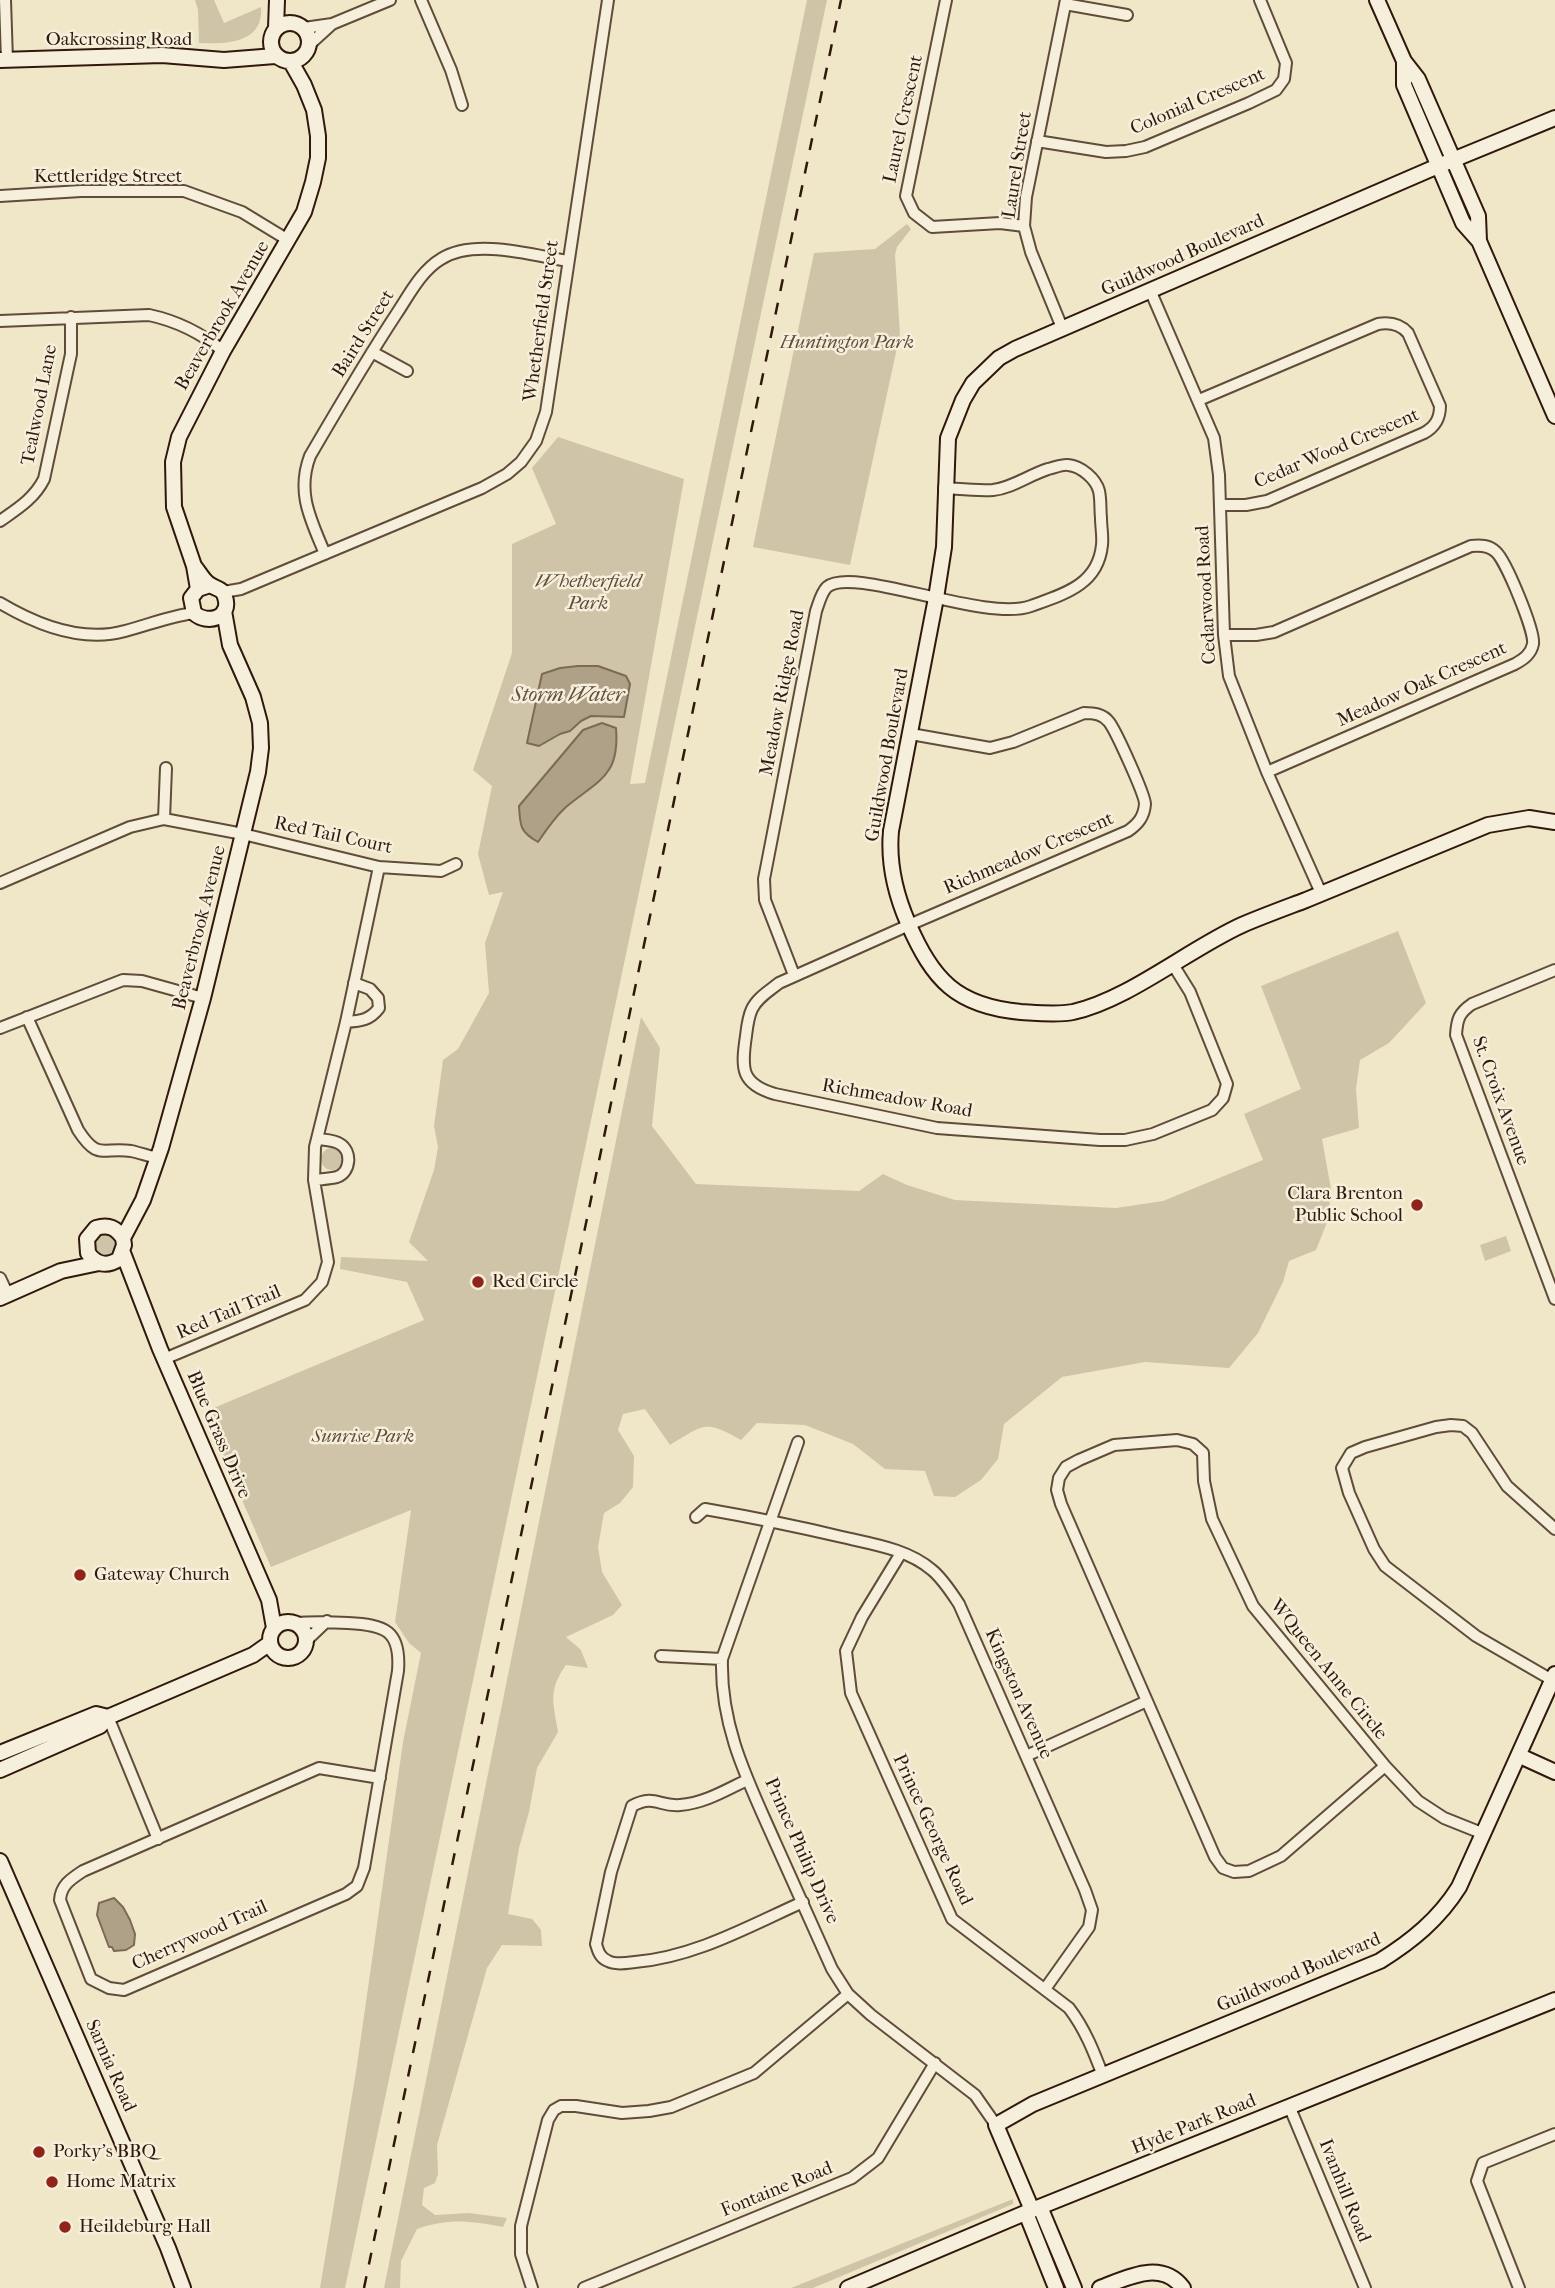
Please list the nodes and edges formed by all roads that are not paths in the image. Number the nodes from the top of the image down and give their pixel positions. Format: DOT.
graph roads {
  1 [pos="5,0"];
  2 [pos="278,0"];
  3 [pos="390,0"];
  4 [pos="421,0"];
  5 [pos="608,0"];
  6 [pos="946,0"];
  7 [pos="1260,0"];
  8 [pos="1377,0"];
  9 [pos="1065,2"];
  10 [pos="1127,15"];
  11 [pos="332,24"];
  12 [pos="298,26"];
  13 [pos="274,33"];
  14 [pos="310,44"];
  15 [pos="275,56"];
  16 [pos="237,59"];
  17 [pos="4,60"];
  18 [pos="296,60"];
  19 [pos="1404,61"];
  20 [pos="462,105"];
  21 [pos="1555,118"];
  22 [pos="1037,141"];
  23 [pos="1454,160"];
  24 [pos="1438,166"];
  25 [pos="0,196"];
  26 [pos="1024,226"];
  27 [pos="288,240"];
  28 [pos="1479,241"];
  29 [pos="568,261"];
  30 [pos="1150,290"];
  31 [pos="71,317"];
  32 [pos="0,321"];
  33 [pos="1063,330"];
  34 [pos="223,351"];
  35 [pos="372,352"];
  36 [pos="407,371"];
  37 [pos="1199,400"];
  38 [pos="1555,416"];
  39 [pos="944,488"];
  40 [pos="1220,505"];
  41 [pos="0,521"];
  42 [pos="325,554"];
  43 [pos="212,596"];
  44 [pos="936,598"];
  45 [pos="0,603"];
  46 [pos="176,615"];
  47 [pos="200,617"];
  48 [pos="1224,635"];
  49 [pos="230,645"];
  50 [pos="911,734"];
  51 [pos="166,768"];
  52 [pos="1267,772"];
  53 [pos="164,819"];
  54 [pos="1555,822"];
  55 [pos="243,834"];
  56 [pos="456,864"];
  57 [pos="379,867"];
  58 [pos="0,883"];
  59 [pos="1321,893"];
  60 [pos="909,925"];
  61 [pos="1172,963"];
  62 [pos="1555,970"];
  63 [pos="794,975"];
  64 [pos="354,983"];
  65 [pos="203,998"];
  66 [pos="27,1017"];
  67 [pos="346,1022"];
  68 [pos="0,1028"];
  69 [pos="317,1139"];
  70 [pos="158,1158"];
  71 [pos="314,1180"];
  72 [pos="132,1217"];
  73 [pos="111,1227"];
  74 [pos="123,1245"];
  75 [pos="86,1246"];
  76 [pos="102,1264"];
  77 [pos="61,1270"];
  78 [pos="0,1278"];
  79 [pos="134,1285"];
  80 [pos="4,1297"];
  81 [pos="1555,1299"];
  82 [pos="164,1359"];
  83 [pos="798,1442"];
  84 [pos="696,1517"];
  85 [pos="769,1520"];
  86 [pos="1555,1529"];
  87 [pos="901,1553"];
  88 [pos="269,1600"];
  89 [pos="327,1621"];
  90 [pos="291,1623"];
  91 [pos="274,1628"];
  92 [pos="305,1642"];
  93 [pos="273,1648"];
  94 [pos="661,1656"];
  95 [pos="722,1659"];
  96 [pos="1553,1677"];
  97 [pos="1147,1701"];
  98 [pos="108,1717"];
  99 [pos="0,1753"];
  100 [pos="1026,1756"];
  101 [pos="1520,1756"];
  102 [pos="1385,1766"];
  103 [pos="0,1770"];
  104 [pos="1555,1772"];
  105 [pos="380,1777"];
  106 [pos="747,1780"];
  107 [pos="1484,1833"];
  108 [pos="158,1839"];
  109 [pos="0,1861"];
  110 [pos="803,1902"];
  111 [pos="1045,1989"];
  112 [pos="848,1994"];
  113 [pos="1555,2000"];
  114 [pos="935,2063"];
  115 [pos="1103,2076"];
  116 [pos="1290,2108"];
  117 [pos="996,2125"];
  118 [pos="1555,2134"];
  119 [pos="1033,2210"];
  120 [pos="183,2288"];
  121 [pos="532,2288"];
  122 [pos="584,2288"];
  123 [pos="848,2288"];
  124 [pos="1056,2288"];
  125 [pos="1074,2288"];
  126 [pos="1100,2288"];
  127 [pos="1183,2288"];
  128 [pos="1365,2288"];
  129 [pos="1519,2288"];
  1 -- 17 [label="street"];
  2 -- 12 [label="street"];
  2 -- 13 [label="street"];
  3 -- 11 [label="street"];
  4 -- 20 [label="street"];
  5 -- 29 [label="street, Whetherfield Street"];
  6 -- 26 [label="street, Laurel Crescent"];
  7 -- 22 [label="street, Colonial Crescent"];
  8 -- 19 [label="street"];
  9 -- 10 [label="street"];
  9 -- 22 [label="street, Laurel Street"];
  11 -- 12 [label="street"];
  11 -- 14 [label="street"];
  12 -- 13 [label="street"];
  12 -- 14 [label="street"];
  13 -- 15 [label="street"];
  13 -- 16 [label="street"];
  14 -- 18 [label="street"];
  15 -- 16 [label="street, Oakcrossing Road"];
  15 -- 18 [label="street"];
  16 -- 17 [label="street, Oakcrossing Road"];
  18 -- 27 [label="street, Beaverbrook Avenue"];
  19 -- 23 [label="street"];
  19 -- 24 [label="street"];
  21 -- 23 [label="street, Guildwood Boulevard"];
  22 -- 26 [label="street, Laurel Street"];
  23 -- 24 [label="street, Guildwood Boulevard"];
  23 -- 28 [label="street"];
  24 -- 28 [label="street"];
  24 -- 30 [label="street, Guildwood Boulevard"];
  25 -- 27 [label="street, Kettleridge Street"];
  26 -- 33 [label="street, Laurel Street"];
  27 -- 34 [label="street, Beaverbrook Avenue"];
  28 -- 38 [label="street"];
  29 -- 35 [label="street, Baird Street"];
  29 -- 42 [label="street, Whetherfield Street"];
  30 -- 33 [label="street, Guildwood Boulevard"];
  30 -- 37 [label="street, Cedarwood Road"];
  31 -- 32 [label="street"];
  31 -- 34 [label="street"];
  31 -- 41 [label="street, Tealwood Lane"];
  33 -- 39 [label="street, Guildwood Boulevard"];
  34 -- 43 [label="street, Beaverbrook Avenue"];
  35 -- 36 [label="street"];
  35 -- 42 [label="street, Baird Street"];
  37 -- 40 [label="street, Cedarwood Road"];
  37 -- 40 [label="street, Cedar Wood Crescent"];
  39 -- 44 [label="street, Guildwood Boulevard"];
  39 -- 44 [label="street, Meadow Ridge Road"];
  40 -- 48 [label="street, Cedarwood Road"];
  42 -- 43 [label="street, Whetherfield Street"];
  43 -- 46 [label="street, Whetherfield Street"];
  43 -- 47 [label="street"];
  43 -- 47 [label="street"];
  43 -- 49 [label="street, Beaverbrook Avenue"];
  44 -- 50 [label="street, Guildwood Boulevard"];
  44 -- 63 [label="street, Meadow Ridge Road"];
  45 -- 46 [label="street"];
  46 -- 47 [label="street"];
  47 -- 49 [label="street, Beaverbrook Avenue"];
  48 -- 52 [label="street, Cedarwood Road"];
  48 -- 52 [label="street, Meadow Oak Crescent"];
  49 -- 55 [label="street, Beaverbrook Avenue"];
  50 -- 60 [label="street, Guildwood Boulevard"];
  50 -- 60 [label="street, Richmeadow Crescent"];
  51 -- 53 [label="street"];
  52 -- 59 [label="street, Cedarwood Road"];
  53 -- 55 [label="street"];
  53 -- 58 [label="street"];
  54 -- 59 [label="street, Guildwood Boulevard"];
  55 -- 57 [label="street, Red Tail Court"];
  55 -- 65 [label="street, Beaverbrook Avenue"];
  56 -- 57 [label="street, Red Tail Court"];
  57 -- 64 [label="street, Red Tail Trail"];
  59 -- 61 [label="street, Guildwood Boulevard"];
  60 -- 61 [label="street, Guildwood Boulevard"];
  60 -- 63 [label="street, Richmeadow Road"];
  61 -- 63 [label="street, Richmeadow Road"];
  62 -- 81 [label="street, St. Croix Avenue"];
  64 -- 67 [label="street, Red Tail Trail"];
  64 -- 67 [label="street"];
  65 -- 66 [label="street"];
  65 -- 70 [label="street, Beaverbrook Avenue"];
  66 -- 68 [label="street"];
  66 -- 70 [label="street"];
  67 -- 69 [label="street, Red Tail Trail"];
  69 -- 71 [label="street, Red Tail Trail"];
  69 -- 71 [label="street"];
  70 -- 72 [label="street, Beaverbrook Avenue"];
  71 -- 82 [label="street, Red Tail Trail"];
  72 -- 73 [label="street"];
  72 -- 74 [label="street, Beaverbrook Avenue"];
  73 -- 74 [label="street"];
  73 -- 75 [label="street"];
  74 -- 76 [label="street"];
  74 -- 79 [label="street, Blue Grass Drive"];
  75 -- 76 [label="street"];
  75 -- 77 [label="street"];
  76 -- 77 [label="street"];
  76 -- 79 [label="street"];
  77 -- 80 [label="street"];
  78 -- 80 [label="street"];
  79 -- 82 [label="street, Blue Grass Drive"];
  82 -- 88 [label="street, Blue Grass Drive"];
  83 -- 85 [label="street, Prince Philip Drive"];
  84 -- 85 [label="street, Kingston Avenue"];
  85 -- 87 [label="street, Kingston Avenue"];
  85 -- 95 [label="street, Prince Philip Drive"];
  86 -- 96 [label="street"];
  87 -- 100 [label="street, Kingston Avenue"];
  87 -- 111 [label="street, Prince George Road"];
  88 -- 90 [label="street, Blue Grass Drive"];
  88 -- 91 [label="street, Blue Grass Drive"];
  89 -- 90 [label="street, Cherrywood Trail"];
  89 -- 92 [label="street"];
  89 -- 105 [label="street, Cherrywood Trail"];
  90 -- 91 [label="street"];
  90 -- 92 [label="street"];
  91 -- 93 [label="street"];
  92 -- 93 [label="street"];
  93 -- 98 [label="street"];
  94 -- 95 [label="street"];
  95 -- 106 [label="street, Prince Philip Drive"];
  96 -- 101 [label="street, Guildwood Boulevard"];
  97 -- 100 [label="street"];
  97 -- 102 [label="street, WQueen Anne Circle"];
  97 -- 102 [label="street, WQueen Anne Circle"];
  98 -- 99 [label="street"];
  98 -- 103 [label="street"];
  98 -- 108 [label="street"];
  100 -- 111 [label="street, Kingston Avenue"];
  101 -- 104 [label="street"];
  101 -- 107 [label="street, Guildwood Boulevard"];
  102 -- 107 [label="street"];
  105 -- 108 [label="street, Cherrywood Trail"];
  105 -- 108 [label="street, Cherrywood Trail"];
  106 -- 110 [label="street, Prince Philip Drive"];
  106 -- 110 [label="street"];
  107 -- 115 [label="street, Guildwood Boulevard"];
  109 -- 120 [label="street, Sarnia Road"];
  110 -- 112 [label="street, Prince Philip Drive"];
  111 -- 115 [label="street, Prince George Road"];
  112 -- 114 [label="street, Prince Philip Drive"];
  112 -- 121 [label="street"];
  113 -- 116 [label="street, Hyde Park Road"];
  114 -- 117 [label="street, Prince Philip Drive"];
  114 -- 122 [label="street, Fontaine Road"];
  115 -- 117 [label="street, Guildwood Boulevard"];
  116 -- 119 [label="street, Hyde Park Road"];
  116 -- 128 [label="street, Ivanhill Road"];
  117 -- 119 [label="street, Prince Philip Drive"];
  118 -- 129 [label="street"];
  119 -- 123 [label="street, Hyde Park Road"];
  119 -- 124 [label="street"];
  119 -- 125 [label="street"];
  126 -- 127 [label="street"];
}
